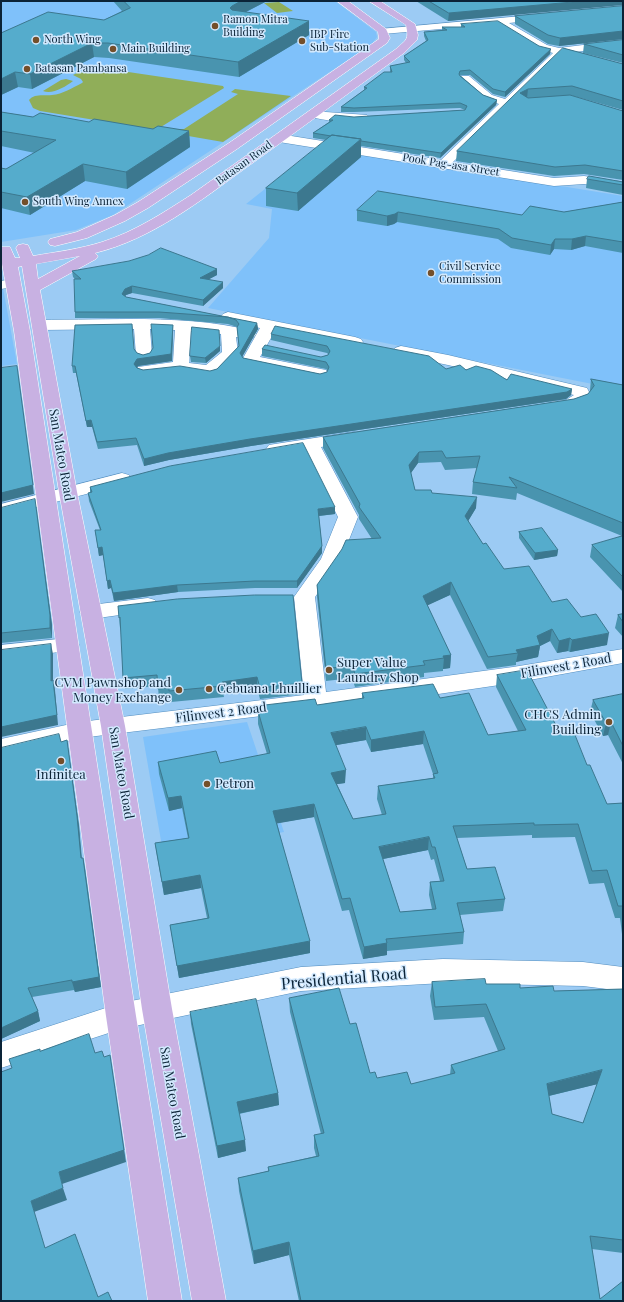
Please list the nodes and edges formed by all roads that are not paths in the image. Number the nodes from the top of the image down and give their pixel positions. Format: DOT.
graph roads {
  1 [pos="342,1"];
  2 [pos="374,1"];
  3 [pos="550,16"];
  4 [pos="513,20"];
  5 [pos="501,22"];
  6 [pos="412,30"];
  7 [pos="383,31"];
  8 [pos="536,35"];
  9 [pos="524,36"];
  10 [pos="622,43"];
  11 [pos="560,51"];
  12 [pos="623,68"];
  13 [pos="465,78"];
  14 [pos="506,103"];
  15 [pos="312,114"];
  16 [pos="377,116"];
  17 [pos="296,125"];
  18 [pos="312,128"];
  19 [pos="279,138"];
  20 [pos="233,146"];
  21 [pos="265,149"];
  22 [pos="444,164"];
  23 [pos="623,186"];
  24 [pos="116,242"];
  25 [pos="33,249"];
  26 [pos="4,257"];
  27 [pos="7,284"];
  28 [pos="33,288"];
  29 [pos="194,311"];
  30 [pos="39,325"];
  31 [pos="142,325"];
  32 [pos="183,326"];
  33 [pos="228,330"];
  34 [pos="266,338"];
  35 [pos="181,366"];
  36 [pos="320,374"];
  37 [pos="542,408"];
  38 [pos="370,434"];
  39 [pos="310,443"];
  40 [pos="259,451"];
  41 [pos="134,476"];
  42 [pos="57,495"];
  43 [pos="1,510"];
  44 [pos="283,597"];
  45 [pos="304,597"];
  46 [pos="170,602"];
  47 [pos="91,612"];
  48 [pos="68,645"];
  49 [pos="1,652"];
  50 [pos="623,656"];
  51 [pos="316,702"];
  52 [pos="113,726"];
  53 [pos="80,730"];
  54 [pos="1,748"];
  55 [pos="623,979"];
  56 [pos="157,1009"];
  57 [pos="121,1016"];
  58 [pos="1,1055"];
  59 [pos="165,1301"];
  60 [pos="209,1301"];
  1 -- 7 [label="main road"];
  2 -- 6 [label="main road"];
  3 -- 4 [label="street"];
  4 -- 5 [label="street"];
  4 -- 8 [label="street"];
  5 -- 6 [label="street"];
  5 -- 9 [label="street"];
  6 -- 7 [label="street"];
  6 -- 15 [label="main road, Batasan Road"];
  7 -- 20 [label="main road, Batasan Road"];
  8 -- 9 [label="street"];
  8 -- 11 [label="street"];
  9 -- 11 [label="street"];
  10 -- 11 [label="street"];
  11 -- 12 [label="street"];
  11 -- 14 [label="street"];
  13 -- 14 [label="street"];
  14 -- 22 [label="street"];
  15 -- 16 [label="street"];
  15 -- 17 [label="main road, Batasan Road"];
  17 -- 18 [label="street"];
  17 -- 19 [label="main road, Batasan Road"];
  19 -- 21 [label="main road, Batasan Road"];
  19 -- 22 [label="street, Pook Pag-asa Street"];
  20 -- 21 [label="main road"];
  20 -- 25 [label="main road, Batasan Road"];
  21 -- 24 [label="main road, Batasan Road"];
  22 -- 23 [label="street, Pook Pag-asa Street"];
  24 -- 25 [label="main road, Batasan Road"];
  24 -- 28 [label="main road"];
  25 -- 26 [label="main road, Batasan Road"];
  25 -- 28 [label="main road, San Mateo Road"];
  26 -- 27 [label="main road, San Mateo Road"];
  27 -- 42 [label="main road, San Mateo Road"];
  28 -- 30 [label="main road, San Mateo Road"];
  29 -- 34 [label="street"];
  30 -- 31 [label="street"];
  30 -- 42 [label="main road, San Mateo Road"];
  31 -- 32 [label="street"];
  31 -- 35 [label="street"];
  32 -- 33 [label="street"];
  32 -- 35 [label="street"];
  33 -- 34 [label="street"];
  33 -- 35 [label="street"];
  34 -- 36 [label="street"];
  34 -- 37 [label="street"];
  38 -- 39 [label="street"];
  39 -- 40 [label="street"];
  39 -- 45 [label="street"];
  41 -- 42 [label="street"];
  42 -- 43 [label="street"];
  42 -- 47 [label="main road, San Mateo Road"];
  42 -- 48 [label="main road, San Mateo Road"];
  44 -- 45 [label="street"];
  45 -- 51 [label="street"];
  46 -- 47 [label="street"];
  47 -- 52 [label="main road, San Mateo Road"];
  48 -- 49 [label="street"];
  48 -- 53 [label="main road, San Mateo Road"];
  50 -- 51 [label="street, Filinvest 2 Road"];
  51 -- 52 [label="street, Filinvest 2 Road"];
  52 -- 53 [label="street, Filinvest 2 Road"];
  52 -- 56 [label="main road, San Mateo Road"];
  53 -- 54 [label="street, Filinvest 2 Road"];
  53 -- 57 [label="main road, San Mateo Road"];
  55 -- 56 [label="street, Presidential Road"];
  56 -- 57 [label="street, Presidential Road"];
  56 -- 60 [label="main road, San Mateo Road"];
  57 -- 58 [label="street, Presidential Road"];
  57 -- 59 [label="main road, San Mateo Road"];
}
